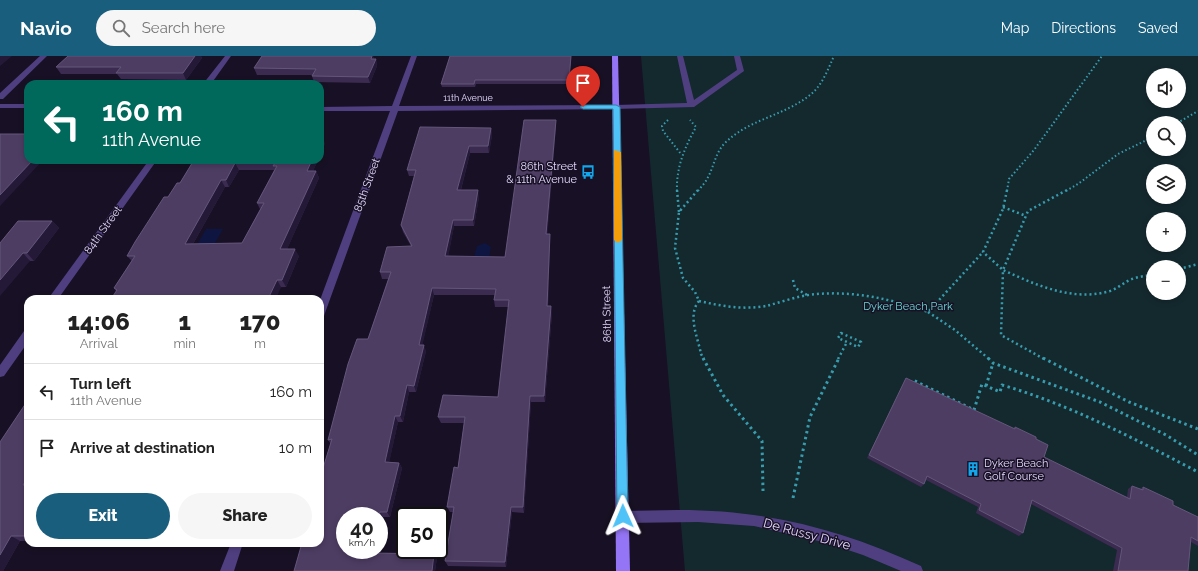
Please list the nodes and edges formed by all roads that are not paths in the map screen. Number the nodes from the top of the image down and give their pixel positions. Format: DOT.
graph roads {
  1 [pos="44,56"];
  2 [pos="228,56"];
  3 [pos="414,56"];
  4 [pos="616,56"];
  5 [pos="680,56"];
  6 [pos="737,56"];
  7 [pos="210,80"];
  8 [pos="0,97"];
  9 [pos="691,105"];
  10 [pos="0,106"];
  11 [pos="24,106"];
  12 [pos="616,107"];
  13 [pos="324,109"];
  14 [pos="394,109"];
  15 [pos="150,164"];
  16 [pos="56,295"];
  17 [pos="324,302"];
  18 [pos="24,340"];
  19 [pos="0,373"];
  20 [pos="623,516"];
  21 [pos="235,547"];
  22 [pos="226,571"];
  23 [pos="623,571"];
  24 [pos="916,571"];
  1 -- 8 [label="street"];
  2 -- 7 [label="street"];
  3 -- 14 [label="street, 85th Street"];
  4 -- 12 [label="main road, 86th Street"];
  5 -- 9 [label="street"];
  6 -- 9 [label="street"];
  9 -- 12 [label="street, 11th Avenue"];
  10 -- 11 [label="street"];
  12 -- 14 [label="street, 11th Avenue"];
  12 -- 20 [label="main road, 86th Street"];
  13 -- 14 [label="street, 11th Avenue"];
  14 -- 17 [label="street, 85th Street"];
  15 -- 16 [label="street, 84th Street"];
  18 -- 19 [label="street"];
  20 -- 23 [label="main road, 86th Street"];
  20 -- 24 [label="street, De Russy Drive"];
  21 -- 22 [label="street"];
}
